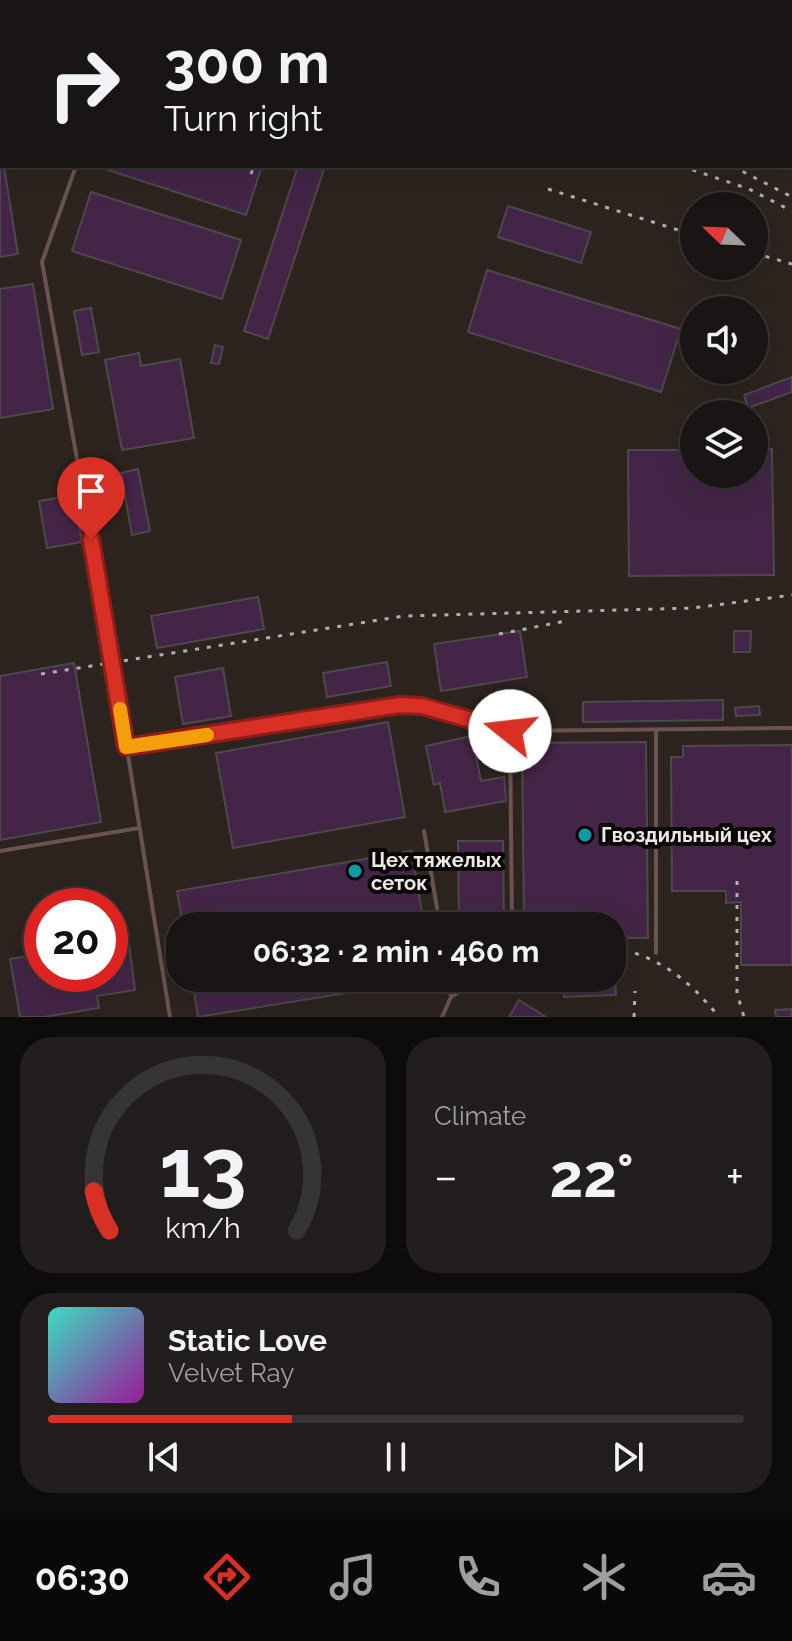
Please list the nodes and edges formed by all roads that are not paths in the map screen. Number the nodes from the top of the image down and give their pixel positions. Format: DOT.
graph roads {
  1 [pos="75,168"];
  2 [pos="792,728"];
  3 [pos="656,730"];
  4 [pos="510,731"];
  5 [pos="126,747"];
  6 [pos="139,828"];
  7 [pos="424,831"];
  8 [pos="0,851"];
  9 [pos="438,912"];
  10 [pos="512,912"];
  11 [pos="656,953"];
  12 [pos="450,992"];
  13 [pos="459,992"];
  14 [pos="451,997"];
  15 [pos="170,1017"];
  16 [pos="442,1017"];
  1 -- 5 [label="lane"];
  2 -- 3 [label="lane"];
  3 -- 4 [label="lane"];
  3 -- 11 [label="lane"];
  4 -- 5 [label="lane"];
  4 -- 10 [label="lane"];
  5 -- 6 [label="lane"];
  6 -- 8 [label="lane"];
  6 -- 15 [label="lane"];
  7 -- 9 [label="lane"];
  12 -- 14 [label="lane"];
  13 -- 14 [label="lane"];
  14 -- 16 [label="lane"];
}
